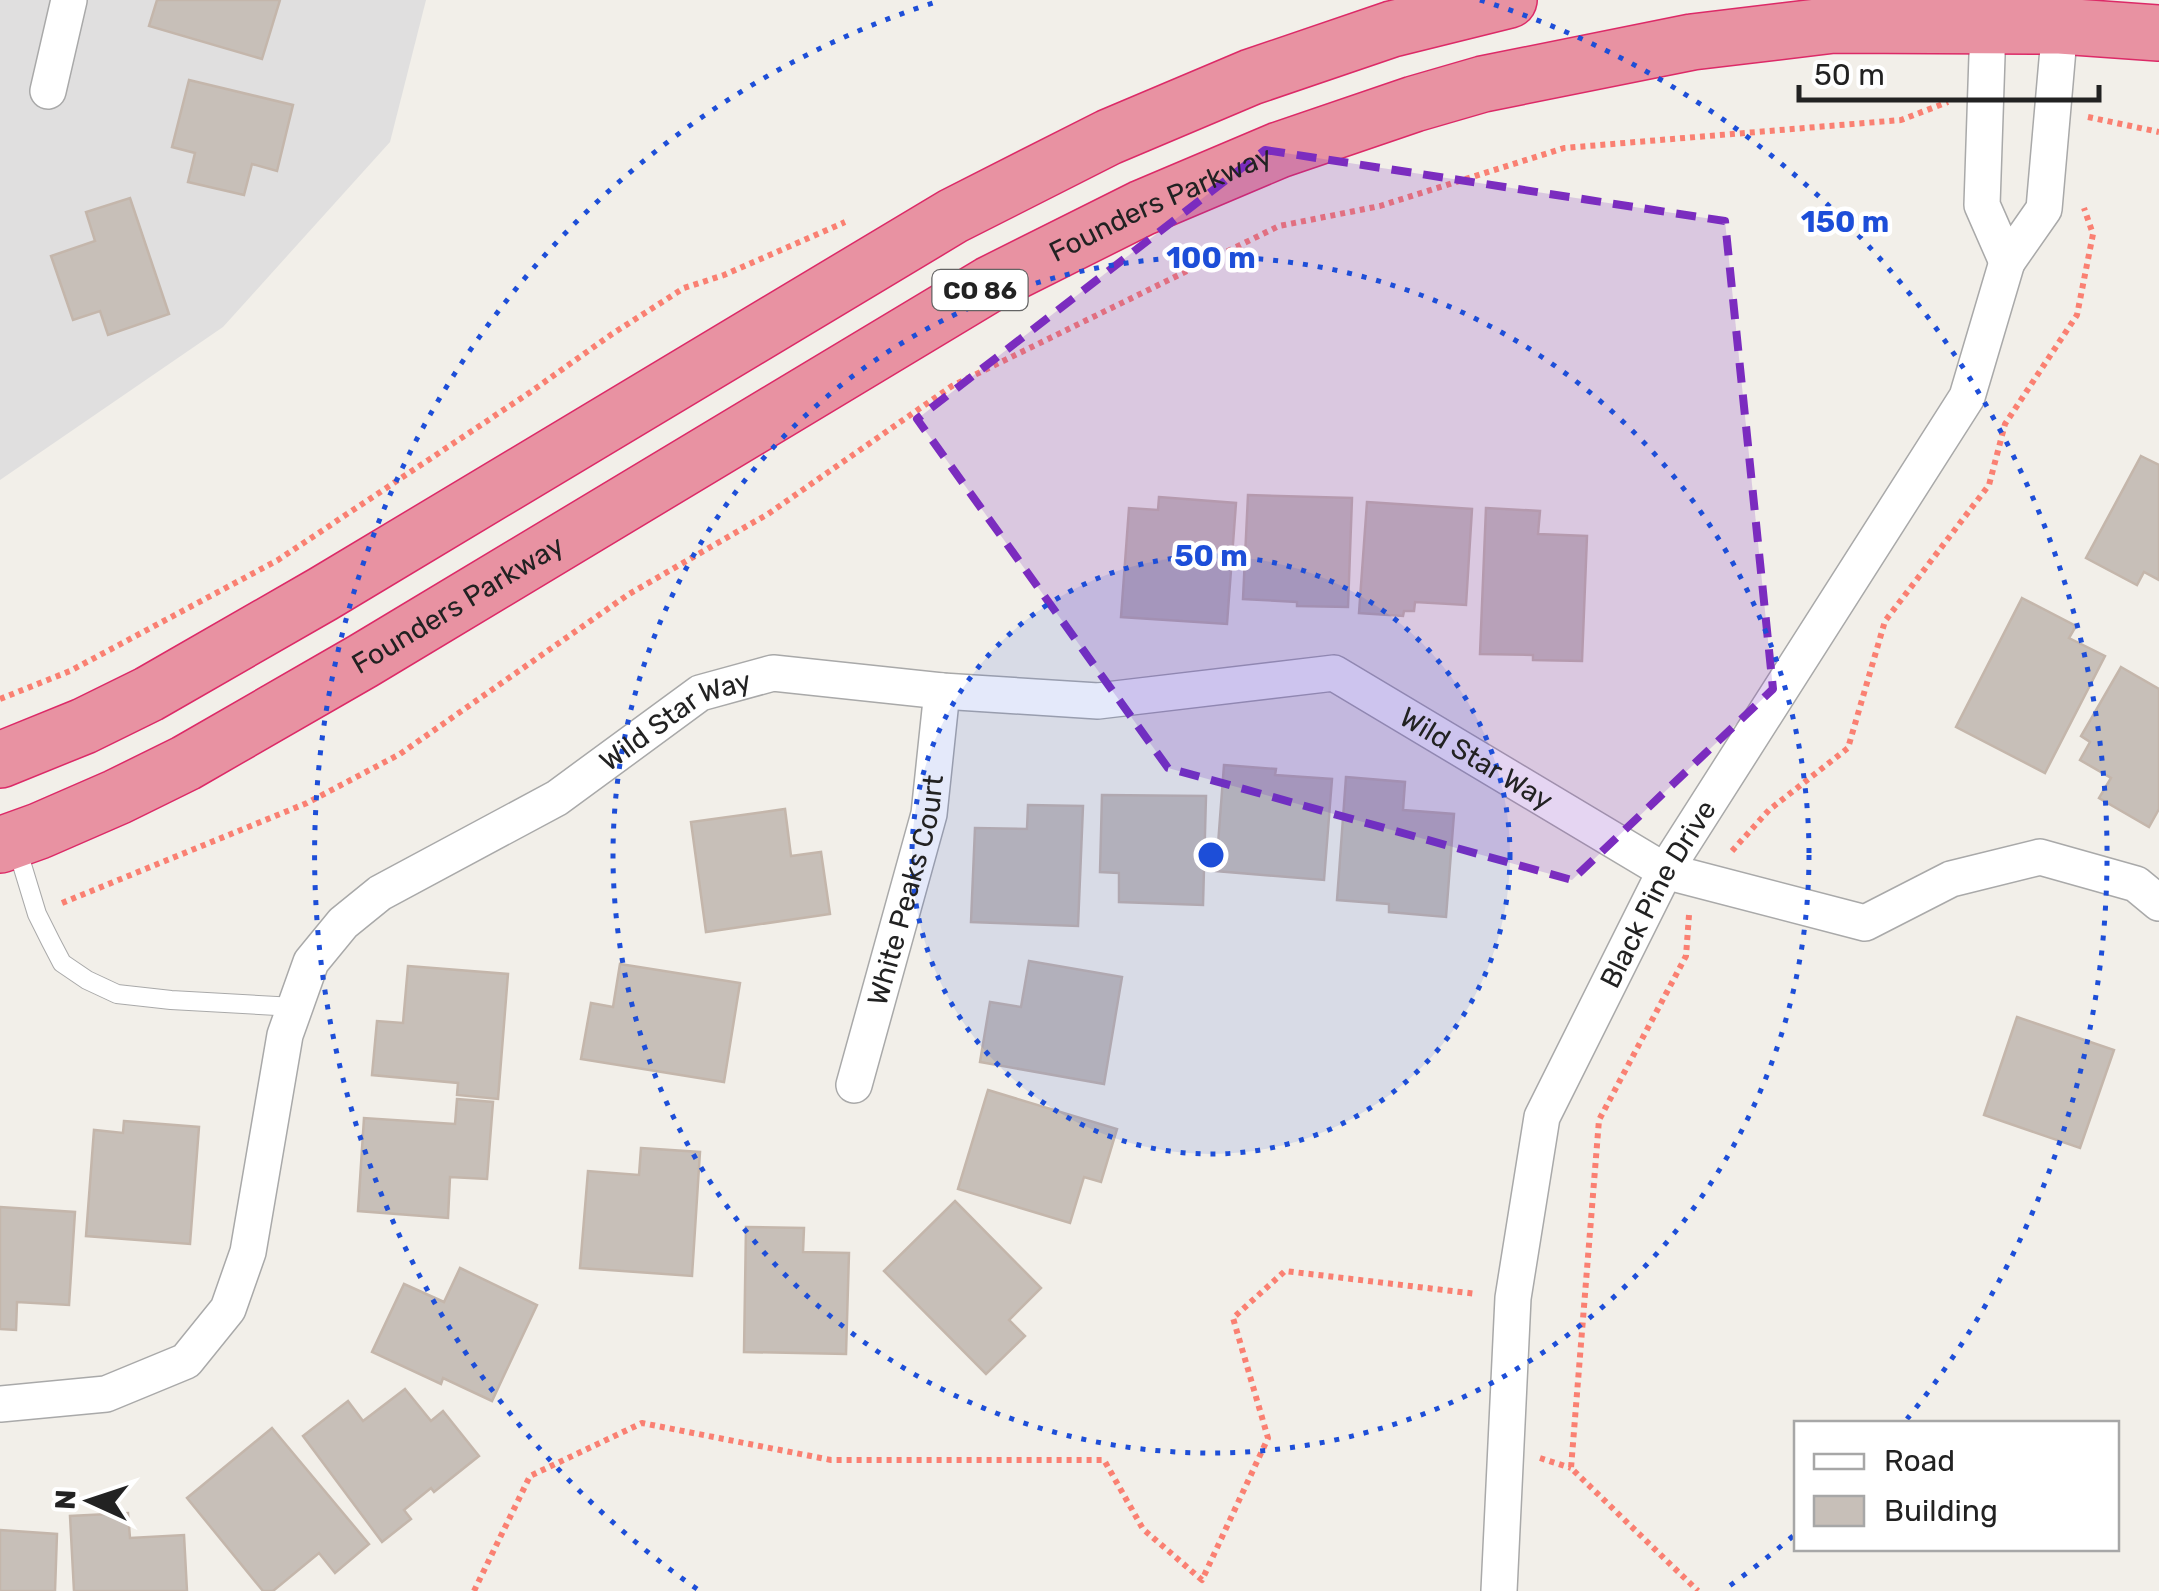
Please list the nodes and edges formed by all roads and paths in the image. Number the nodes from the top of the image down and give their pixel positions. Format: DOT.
graph roads {
  1 [pos="69,0"];
  2 [pos="1509,0"];
  3 [pos="1988,26"];
  4 [pos="2060,26"];
  5 [pos="2159,33"];
  6 [pos="48,91"];
  7 [pos="2077,114"];
  8 [pos="2159,132"];
  9 [pos="1984,140"];
  10 [pos="2007,262"];
  11 [pos="942,691"];
  12 [pos="0,760"];
  13 [pos="7,842"];
  14 [pos="1665,871"];
  15 [pos="2159,903"];
  16 [pos="37,914"];
  17 [pos="295,1007"];
  18 [pos="854,1085"];
  19 [pos="1513,1298"];
  20 [pos="0,1404"];
  21 [pos="474,1591"];
  22 [pos="1498,1591"];
  1 -- 6 [label="street"];
  2 -- 12 [label="highway, CO 86"];
  3 -- 4 [label="highway, Founders Parkway / CO 86"];
  3 -- 9 [label="street"];
  3 -- 13 [label="highway, Founders Parkway / CO 86"];
  4 -- 5 [label="highway, Founders Parkway / CO 86"];
  4 -- 10 [label="street, Black Pine Drive"];
  7 -- 8 [label="path"];
  9 -- 10 [label="street"];
  9 -- 16 [label="path"];
  10 -- 14 [label="street, Black Pine Drive"];
  11 -- 14 [label="street, Wild Star Way"];
  11 -- 17 [label="street, Wild Star Way"];
  11 -- 18 [label="street, White Peaks Court"];
  13 -- 16 [label="lane"];
  14 -- 15 [label="street, Wild Star Way"];
  14 -- 19 [label="street, Black Pine Drive"];
  16 -- 17 [label="lane"];
  17 -- 20 [label="street, Wild Star Way"];
  19 -- 21 [label="path"];
  19 -- 22 [label="street, Black Pine Drive"];
}
